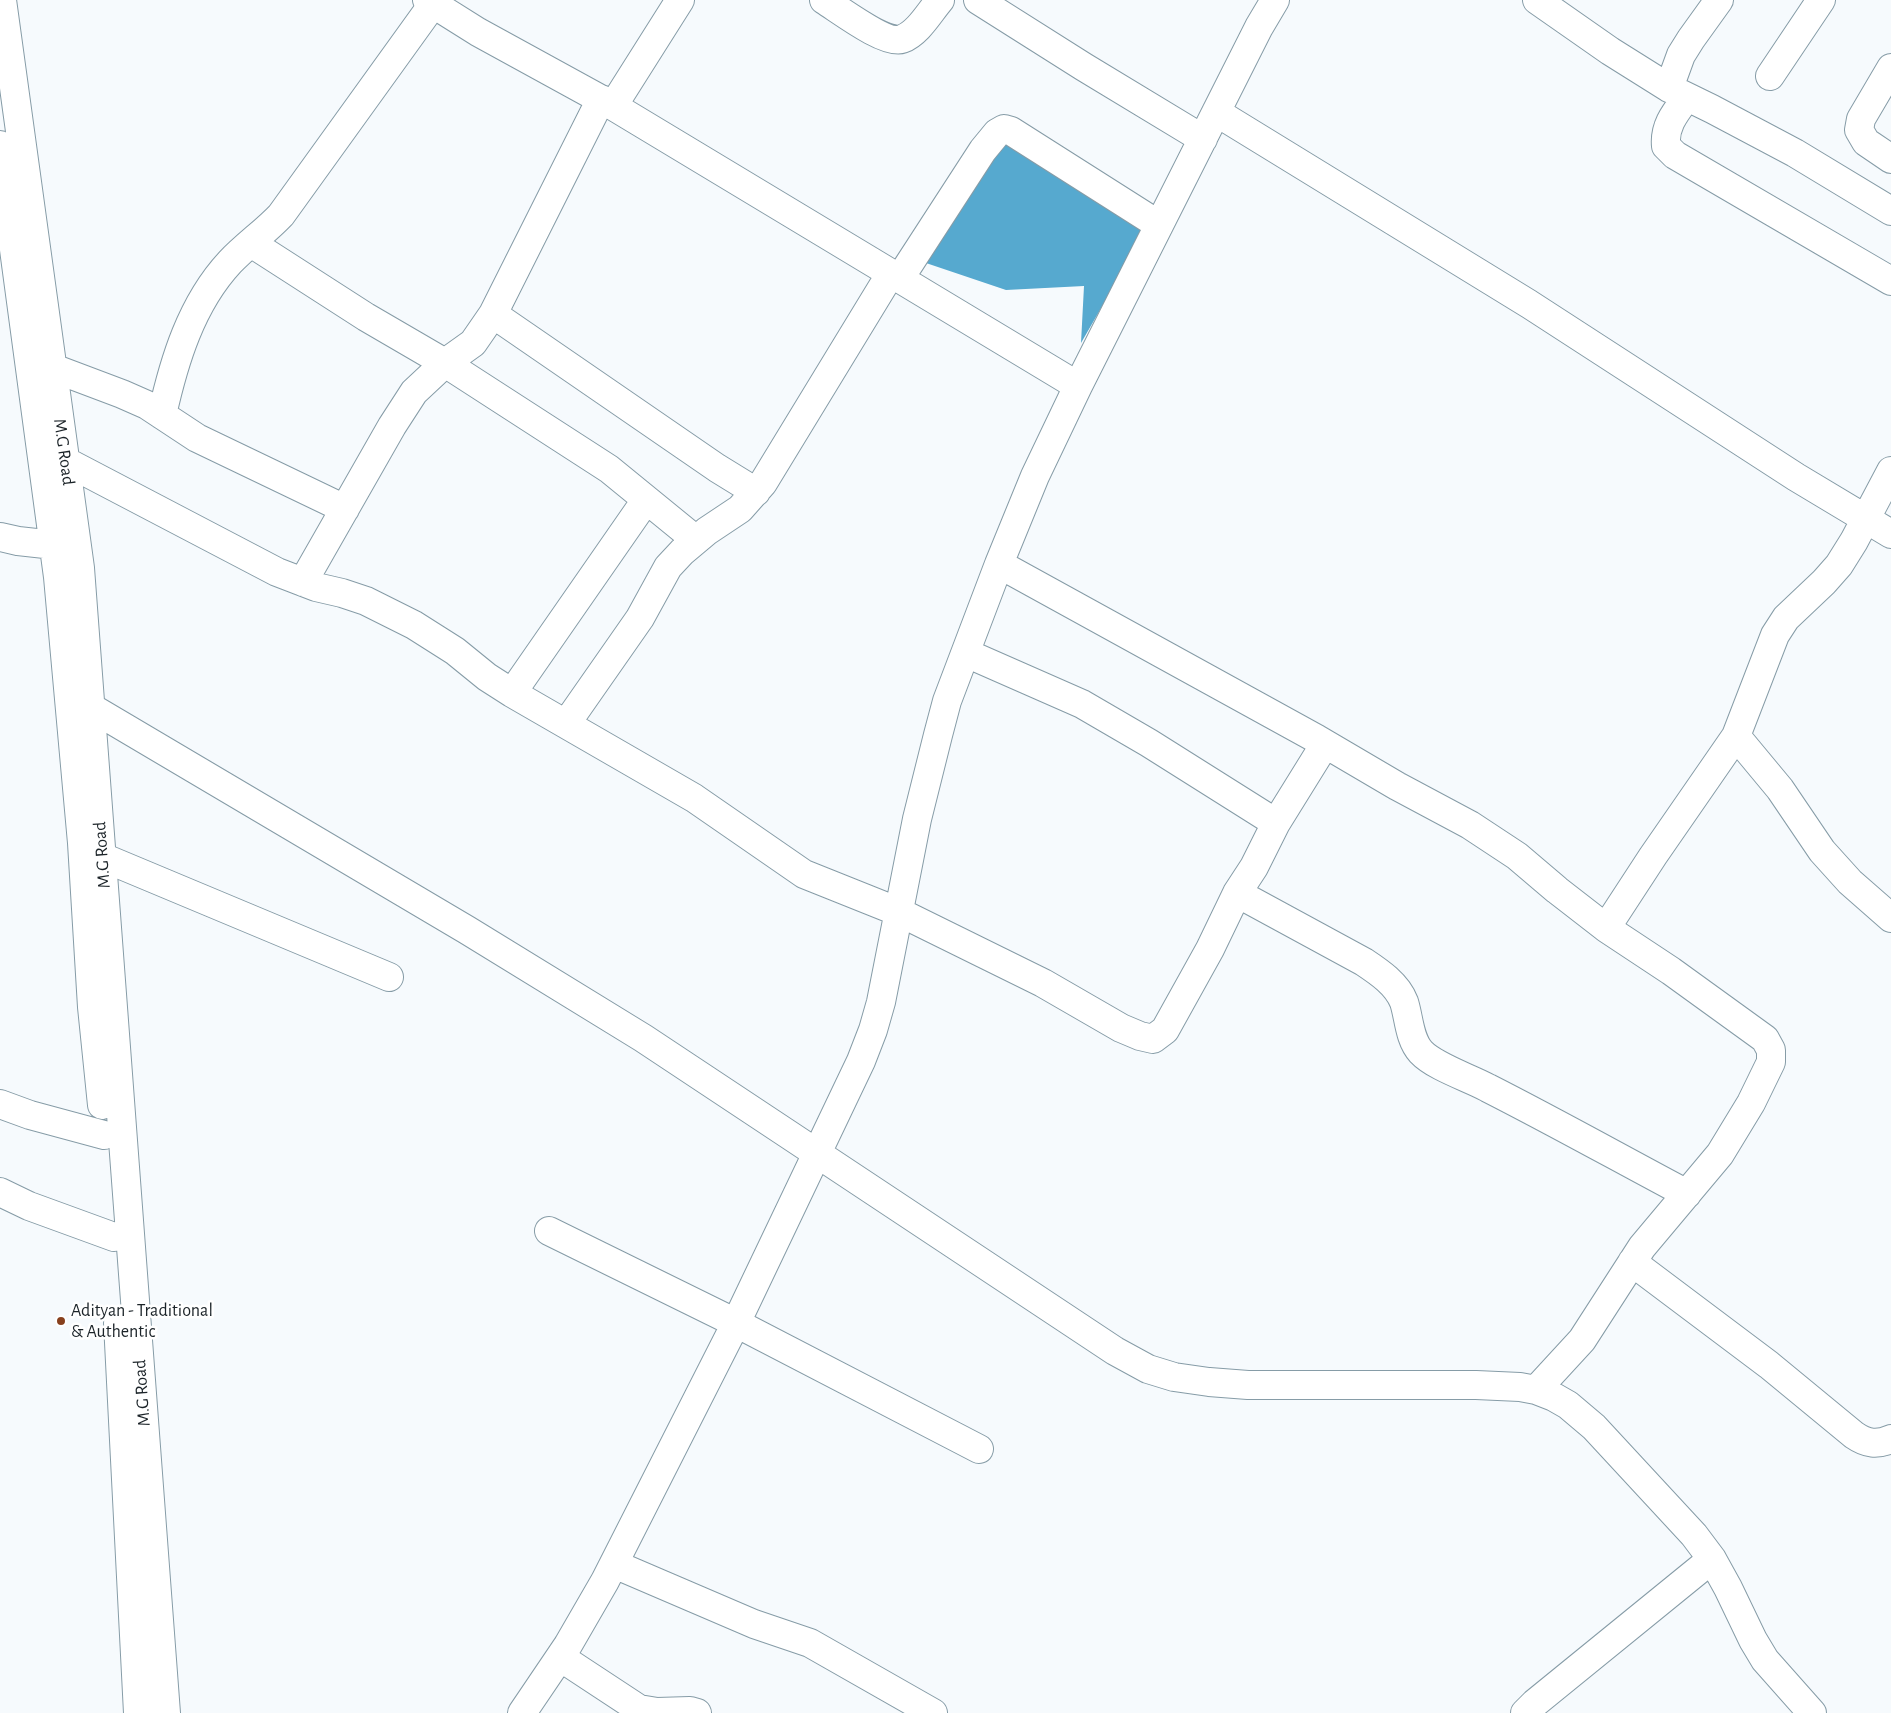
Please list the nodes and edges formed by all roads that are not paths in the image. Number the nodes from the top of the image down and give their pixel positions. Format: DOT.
graph roads {
  1 [pos="2,0"];
  2 [pos="680,0"];
  3 [pos="824,0"];
  4 [pos="940,0"];
  5 [pos="978,0"];
  6 [pos="1275,0"];
  7 [pos="1537,0"];
  8 [pos="1719,0"];
  9 [pos="1821,0"];
  10 [pos="430,2"];
  11 [pos="1891,68"];
  12 [pos="1770,76"];
  13 [pos="1678,93"];
  14 [pos="607,102"];
  15 [pos="1216,112"];
  16 [pos="1203,139"];
  17 [pos="0,145"];
  18 [pos="1891,158"];
  19 [pos="1891,211"];
  20 [pos="1159,225"];
  21 [pos="251,243"];
  22 [pos="895,276"];
  23 [pos="1891,281"];
  24 [pos="492,314"];
  25 [pos="445,363"];
  26 [pos="53,368"];
  27 [pos="1078,386"];
  28 [pos="162,415"];
  29 [pos="65,461"];
  30 [pos="1891,471"];
  31 [pos="756,492"];
  32 [pos="646,500"];
  33 [pos="345,509"];
  34 [pos="1864,520"];
  35 [pos="1891,534"];
  36 [pos="0,537"];
  37 [pos="696,540"];
  38 [pos="62,551"];
  39 [pos="999,564"];
  40 [pos="303,582"];
  41 [pos="966,652"];
  42 [pos="512,693"];
  43 [pos="90,707"];
  44 [pos="566,724"];
  45 [pos="1736,736"];
  46 [pos="1325,744"];
  47 [pos="1276,822"];
  48 [pos="102,857"];
  49 [pos="1237,893"];
  50 [pos="899,912"];
  51 [pos="1891,918"];
  52 [pos="1606,928"];
  53 [pos="389,977"];
  54 [pos="107,1059"];
  55 [pos="0,1104"];
  56 [pos="104,1135"];
  57 [pos="818,1153"];
  58 [pos="0,1192"];
  59 [pos="1687,1194"];
  60 [pos="549,1231"];
  61 [pos="114,1237"];
  62 [pos="1632,1262"];
  63 [pos="736,1323"];
  64 [pos="1536,1390"];
  65 [pos="1891,1439"];
  66 [pos="979,1449"];
  67 [pos="1712,1559"];
  68 [pos="614,1564"];
  69 [pos="560,1657"];
  70 [pos="138,1713"];
  71 [pos="166,1713"];
  72 [pos="522,1713"];
  73 [pos="697,1713"];
  74 [pos="933,1713"];
  75 [pos="1525,1713"];
  76 [pos="1812,1713"];
  1 -- 26 [label="street, M.G Road"];
  2 -- 14 [label="street"];
  3 -- 4 [label="street"];
  5 -- 16 [label="street"];
  6 -- 15 [label="street"];
  7 -- 13 [label="street"];
  8 -- 13 [label="street"];
  9 -- 12 [label="street"];
  10 -- 14 [label="street"];
  10 -- 21 [label="street"];
  11 -- 18 [label="street"];
  13 -- 19 [label="street"];
  13 -- 23 [label="street"];
  14 -- 22 [label="street"];
  14 -- 24 [label="street"];
  15 -- 16 [label="street"];
  15 -- 34 [label="street"];
  16 -- 20 [label="street"];
  17 -- 38 [label="street, M.G Road"];
  20 -- 22 [label="street"];
  20 -- 27 [label="street"];
  21 -- 25 [label="street"];
  21 -- 28 [label="street"];
  22 -- 27 [label="street"];
  22 -- 31 [label="street"];
  24 -- 25 [label="street"];
  24 -- 31 [label="street"];
  25 -- 32 [label="street"];
  25 -- 33 [label="street"];
  26 -- 28 [label="street"];
  26 -- 29 [label="street, M.G Road"];
  27 -- 39 [label="street"];
  28 -- 33 [label="street"];
  29 -- 38 [label="street, M.G Road"];
  29 -- 40 [label="street"];
  30 -- 34 [label="street"];
  31 -- 37 [label="street"];
  32 -- 37 [label="street"];
  32 -- 42 [label="street"];
  33 -- 40 [label="street"];
  34 -- 35 [label="street"];
  34 -- 45 [label="street"];
  36 -- 38 [label="street"];
  37 -- 44 [label="street"];
  38 -- 43 [label="street, M.G Road"];
  38 -- 54 [label="street, M.G Road"];
  39 -- 41 [label="street"];
  39 -- 46 [label="street"];
  40 -- 42 [label="street"];
  41 -- 47 [label="street"];
  41 -- 50 [label="street"];
  42 -- 44 [label="street"];
  43 -- 48 [label="street, M.G Road"];
  43 -- 57 [label="street"];
  44 -- 50 [label="street"];
  45 -- 51 [label="street"];
  45 -- 52 [label="street"];
  46 -- 47 [label="street"];
  46 -- 52 [label="street"];
  47 -- 49 [label="street"];
  48 -- 53 [label="street"];
  48 -- 54 [label="street, M.G Road"];
  49 -- 50 [label="street"];
  49 -- 59 [label="street"];
  50 -- 57 [label="street"];
  52 -- 59 [label="street"];
  54 -- 56 [label="street, M.G Road"];
  54 -- 71 [label="street, M.G Road"];
  55 -- 56 [label="street"];
  56 -- 61 [label="street, M.G Road"];
  57 -- 63 [label="street"];
  57 -- 64 [label="street"];
  58 -- 61 [label="street"];
  59 -- 62 [label="street"];
  60 -- 63 [label="street"];
  61 -- 70 [label="street, M.G Road"];
  62 -- 64 [label="street"];
  62 -- 65 [label="street"];
  63 -- 66 [label="street"];
  63 -- 68 [label="street"];
  64 -- 67 [label="street"];
  67 -- 75 [label="street"];
  67 -- 76 [label="street"];
  68 -- 69 [label="street"];
  68 -- 74 [label="street"];
  69 -- 72 [label="street"];
  69 -- 73 [label="street"];
}
